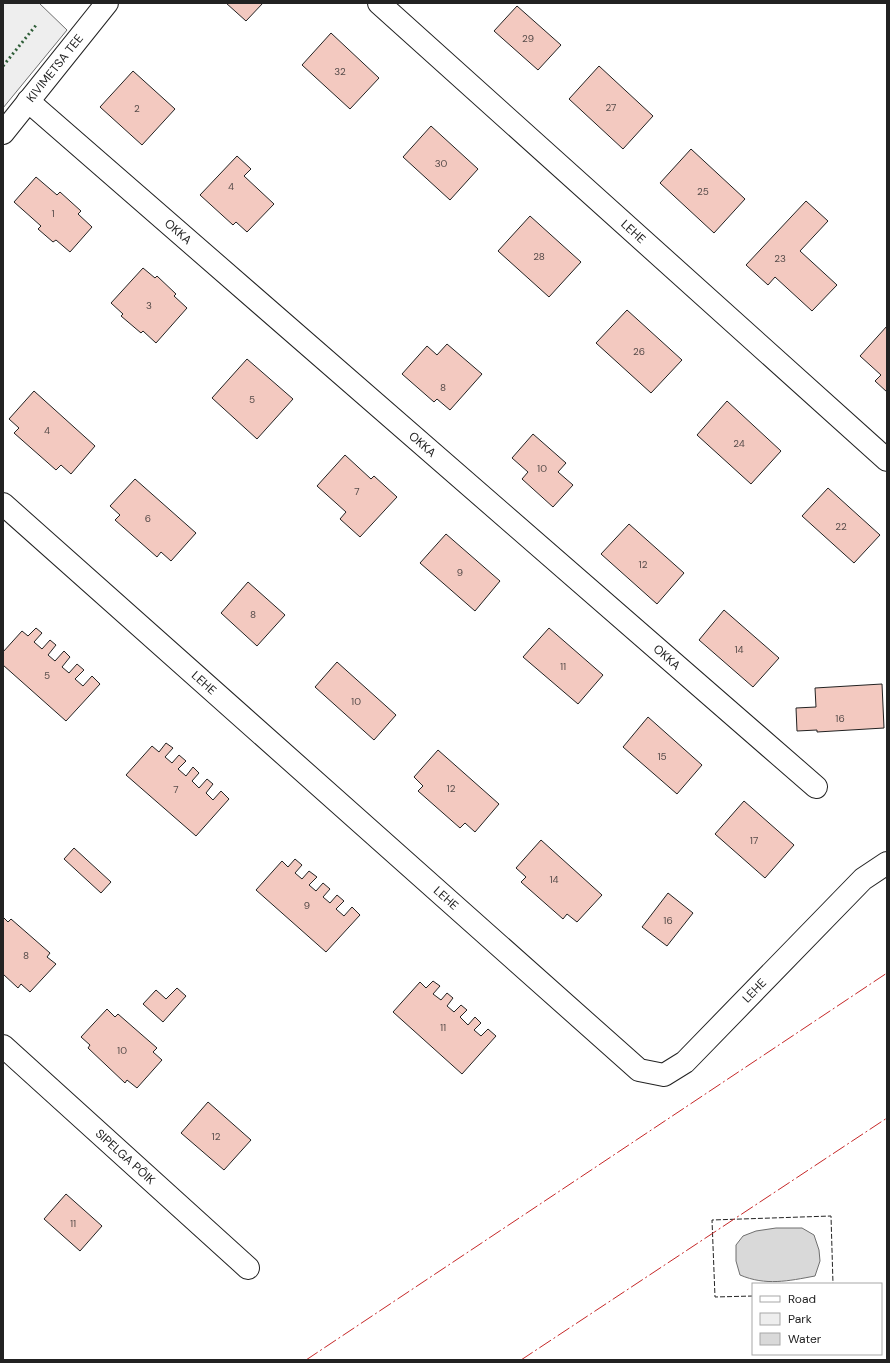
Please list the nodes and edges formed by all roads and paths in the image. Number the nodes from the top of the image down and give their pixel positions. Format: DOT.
graph roads {
  1 [pos="107,3"];
  2 [pos="379,3"];
  3 [pos="28,102"];
  4 [pos="3,132"];
  5 [pos="887,460"];
  6 [pos="3,504"];
  7 [pos="816,787"];
  8 [pos="887,863"];
  9 [pos="3,1046"];
  10 [pos="248,1268"];
  1 -- 3 [label="street, KIVIMETSA TEE"];
  2 -- 5 [label="street, LEHE"];
  3 -- 4 [label="street, KIVIMETSA TEE"];
  3 -- 7 [label="street, OKKA"];
  6 -- 8 [label="street, LEHE"];
  9 -- 10 [label="street, SIPELGA PÕIK"];
}
